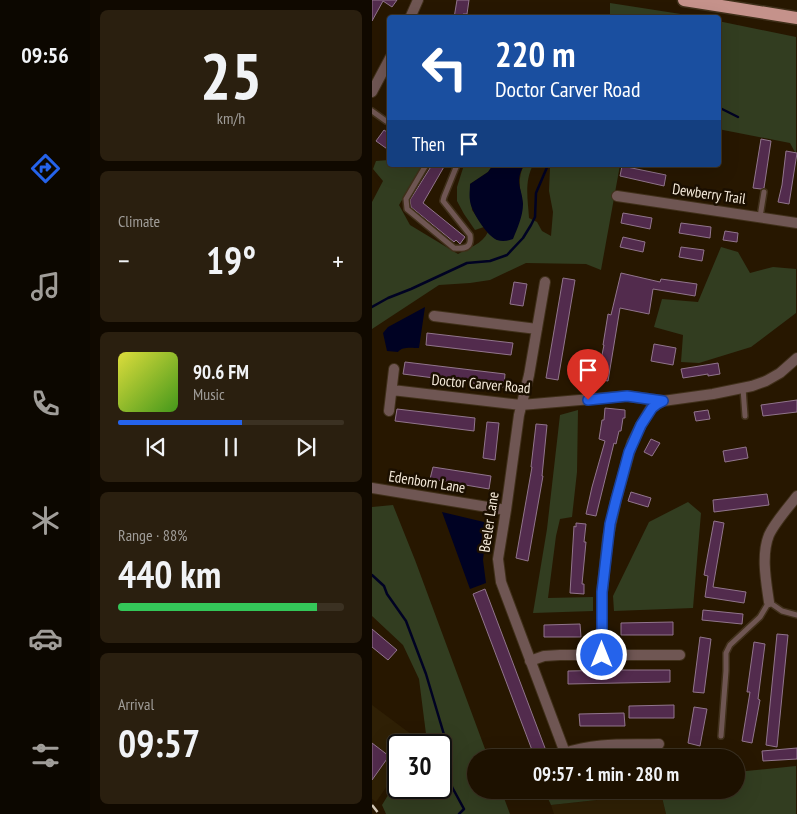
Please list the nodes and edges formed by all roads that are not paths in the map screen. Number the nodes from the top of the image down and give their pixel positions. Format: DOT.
graph roads {
  1 [pos="418,0"];
  2 [pos="684,0"];
  3 [pos="411,15"];
  4 [pos="796,18"];
  5 [pos="387,65"];
  6 [pos="372,92"];
  7 [pos="372,111"];
  8 [pos="387,119"];
  9 [pos="425,167"];
  10 [pos="456,167"];
  11 [pos="764,192"];
  12 [pos="617,196"];
  13 [pos="760,217"];
  14 [pos="796,223"];
  15 [pos="545,282"];
  16 [pos="434,316"];
  17 [pos="537,329"];
  18 [pos="796,358"];
  19 [pos="394,368"];
  20 [pos="743,388"];
  21 [pos="392,390"];
  22 [pos="663,401"];
  23 [pos="521,405"];
  24 [pos="389,412"];
  25 [pos="745,416"];
  26 [pos="372,488"];
  27 [pos="796,496"];
  28 [pos="506,510"];
  29 [pos="769,602"];
  30 [pos="796,615"];
  31 [pos="602,655"];
  32 [pos="680,655"];
  33 [pos="530,661"];
  34 [pos="720,736"];
  35 [pos="659,744"];
  36 [pos="564,749"];
  37 [pos="581,749"];
  1 -- 3 [label="street"];
  2 -- 4 [label="main road"];
  5 -- 6 [label="street"];
  7 -- 8 [label="lane"];
  9 -- 10 [label="lane"];
  11 -- 13 [label="lane"];
  12 -- 13 [label="street, Dewberry Trail"];
  13 -- 14 [label="street, Dewberry Trail"];
  15 -- 17 [label="street, Beeler Lane"];
  16 -- 17 [label="street"];
  17 -- 23 [label="street, Beeler Lane"];
  18 -- 20 [label="street, Doctor Carver Road"];
  19 -- 21 [label="street"];
  20 -- 22 [label="street, Doctor Carver Road"];
  20 -- 25 [label="lane"];
  21 -- 23 [label="street, Doctor Carver Road"];
  21 -- 24 [label="street"];
  22 -- 23 [label="street, Doctor Carver Road"];
  22 -- 31 [label="street"];
  23 -- 28 [label="street, Beeler Lane"];
  26 -- 28 [label="street, Edenborn Lane"];
  27 -- 29 [label="street"];
  28 -- 33 [label="street, Beeler Lane"];
  29 -- 30 [label="lane"];
  29 -- 34 [label="lane"];
  31 -- 32 [label="street"];
  31 -- 33 [label="street"];
  33 -- 36 [label="street, Beeler Lane"];
  35 -- 37 [label="street"];
}
